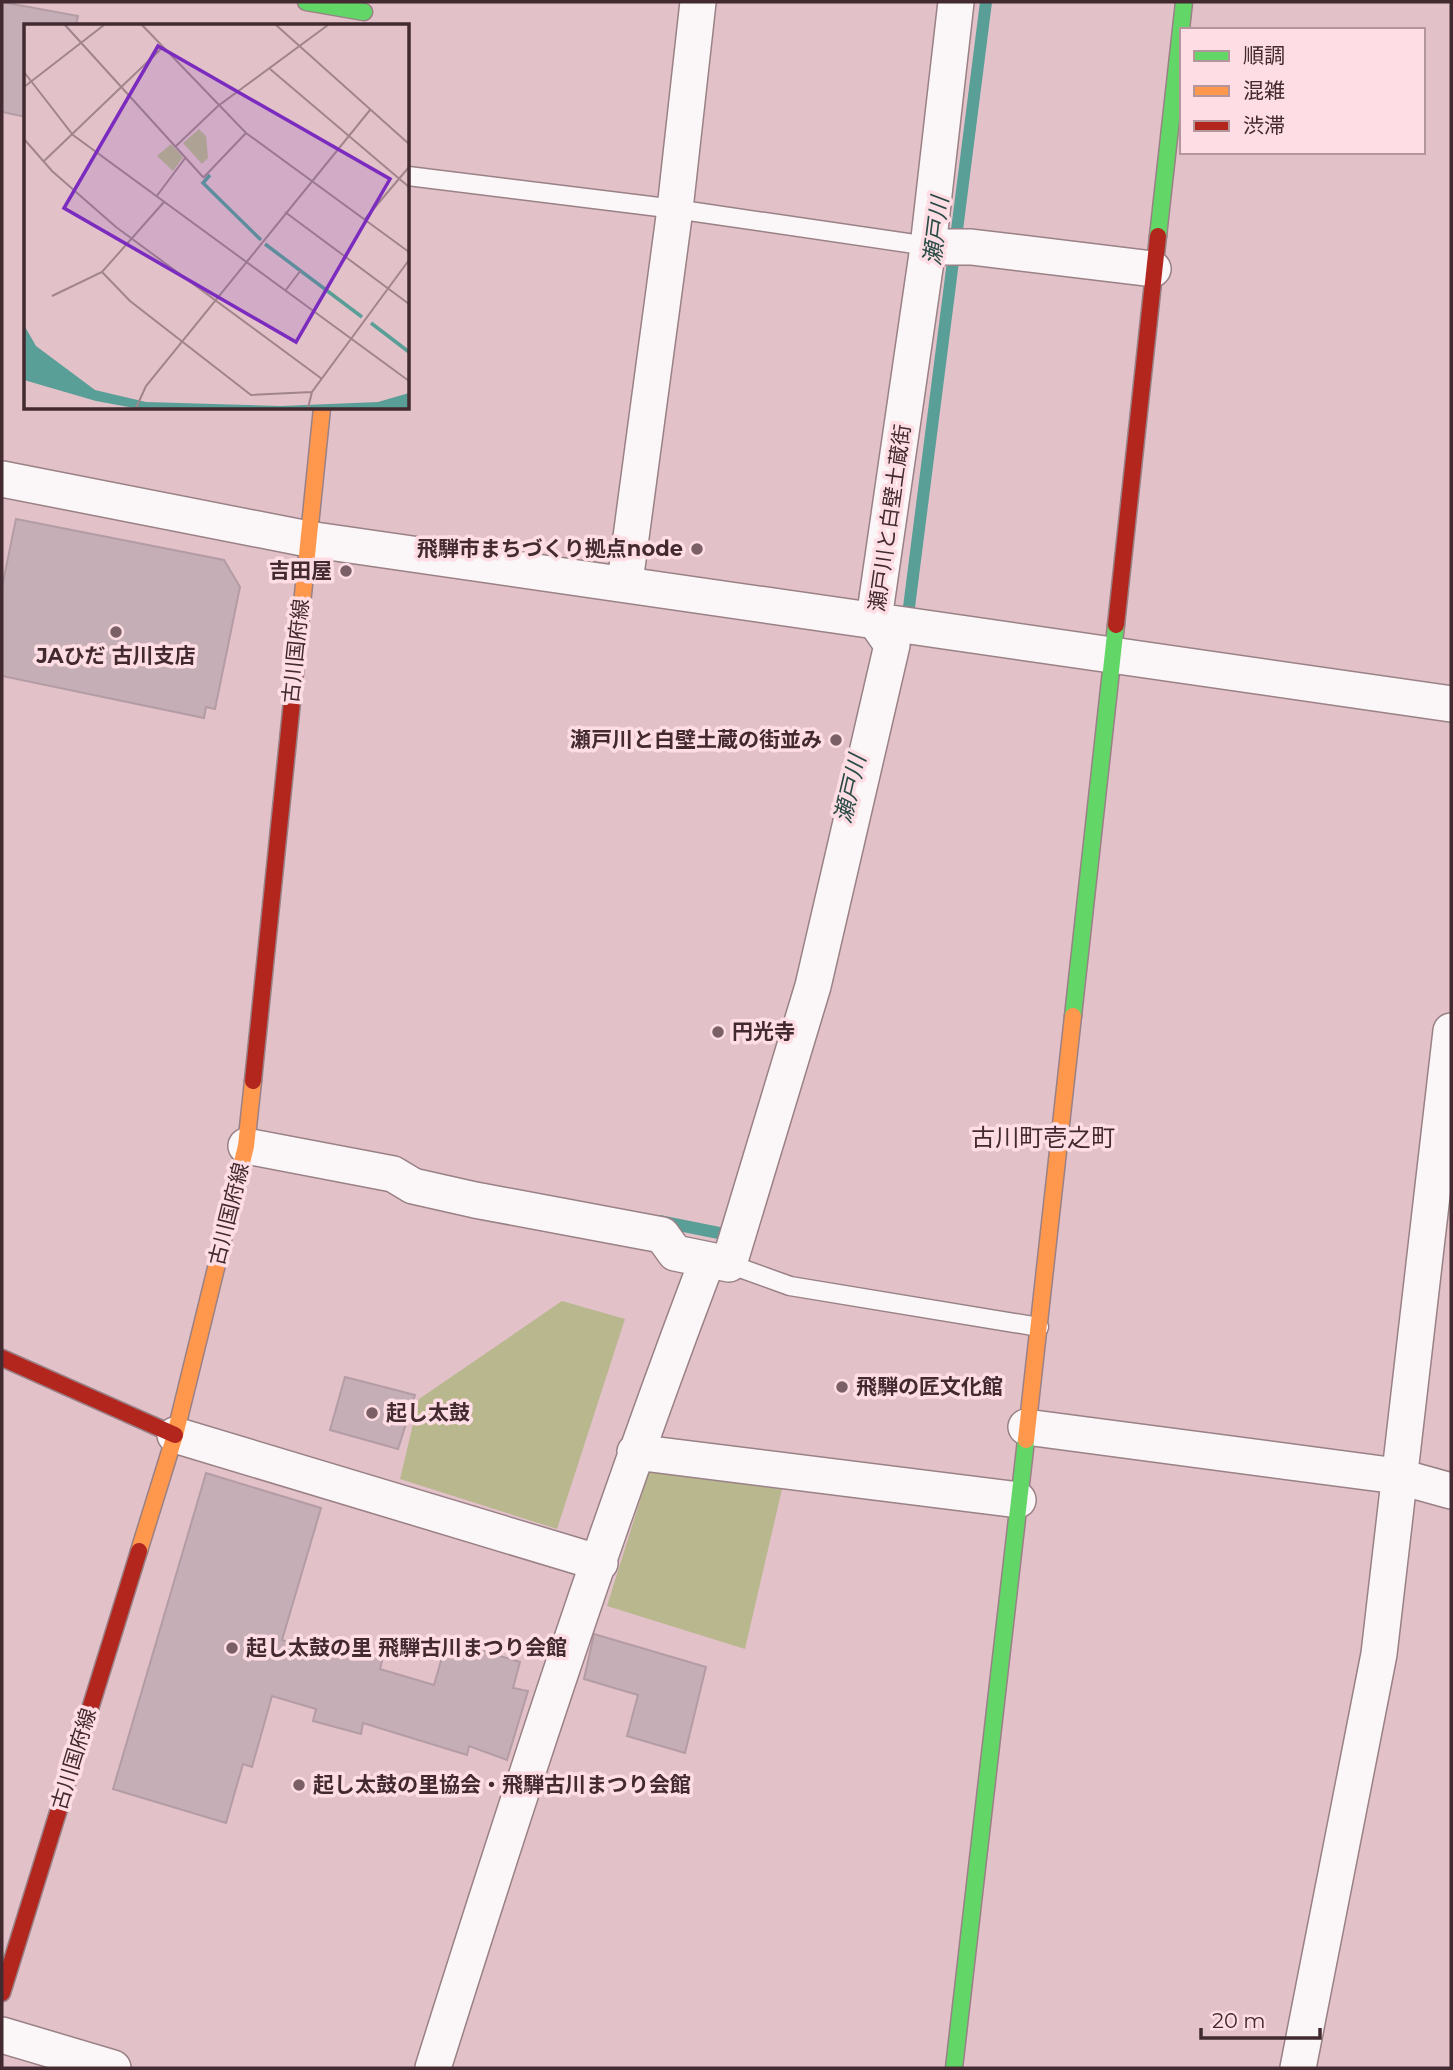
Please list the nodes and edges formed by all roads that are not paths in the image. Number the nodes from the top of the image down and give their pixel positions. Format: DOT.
graph roads {
  1 [pos="306,2"];
  2 [pos="698,2"];
  3 [pos="956,2"];
  4 [pos="1184,2"];
  5 [pos="364,13"];
  6 [pos="1181,28"];
  7 [pos="1180,36"];
  8 [pos="410,176"];
  9 [pos="675,209"];
  10 [pos="949,247"];
  11 [pos="1153,269"];
  12 [pos="323,410"];
  13 [pos="2,479"];
  14 [pos="308,539"];
  15 [pos="625,582"];
  16 [pos="894,623"];
  17 [pos="1113,657"];
  18 [pos="1451,704"];
  19 [pos="1451,1031"];
  20 [pos="246,1146"];
  21 [pos="728,1250"];
  22 [pos="1039,1327"];
  23 [pos="2,1358"];
  24 [pos="1026,1427"];
  25 [pos="175,1435"];
  26 [pos="635,1452"];
  27 [pos="1397,1476"];
  28 [pos="1451,1492"];
  29 [pos="1018,1500"];
  30 [pos="600,1563"];
  31 [pos="2,1993"];
  32 [pos="2,2035"];
  33 [pos="113,2068"];
  34 [pos="433,2068"];
  35 [pos="954,2068"];
  36 [pos="1298,2068"];
  1 -- 5 [label="street"];
  2 -- 9 [label="street"];
  3 -- 10 [label="street, 瀬戸川と白壁土蔵街"];
  4 -- 6 [label="street"];
  7 -- 11 [label="street"];
  8 -- 9 [label="lane"];
  9 -- 10 [label="lane"];
  9 -- 15 [label="street"];
  10 -- 11 [label="street"];
  10 -- 16 [label="street, 瀬戸川と白壁土蔵街"];
  11 -- 17 [label="street"];
  12 -- 14 [label="street, 古川国府線"];
  13 -- 14 [label="street"];
  14 -- 15 [label="street"];
  14 -- 20 [label="street, 古川国府線"];
  15 -- 16 [label="street"];
  16 -- 17 [label="street"];
  16 -- 21 [label="street, 瀬戸川と白壁土蔵街"];
  17 -- 18 [label="street"];
  17 -- 22 [label="street"];
  19 -- 27 [label="street"];
  20 -- 21 [label="street"];
  20 -- 25 [label="street, 古川国府線"];
  21 -- 22 [label="lane"];
  21 -- 26 [label="street, 瀬戸川と白壁土蔵街"];
  22 -- 24 [label="street"];
  23 -- 25 [label="street"];
  24 -- 27 [label="street"];
  24 -- 29 [label="street"];
  25 -- 30 [label="street"];
  25 -- 31 [label="street, 古川国府線"];
  26 -- 29 [label="street"];
  26 -- 30 [label="street, 瀬戸川と白壁土蔵街"];
  27 -- 28 [label="street"];
  27 -- 36 [label="street"];
  29 -- 35 [label="street"];
  30 -- 34 [label="street, 瀬戸川と白壁土蔵街"];
  32 -- 33 [label="street"];
}
